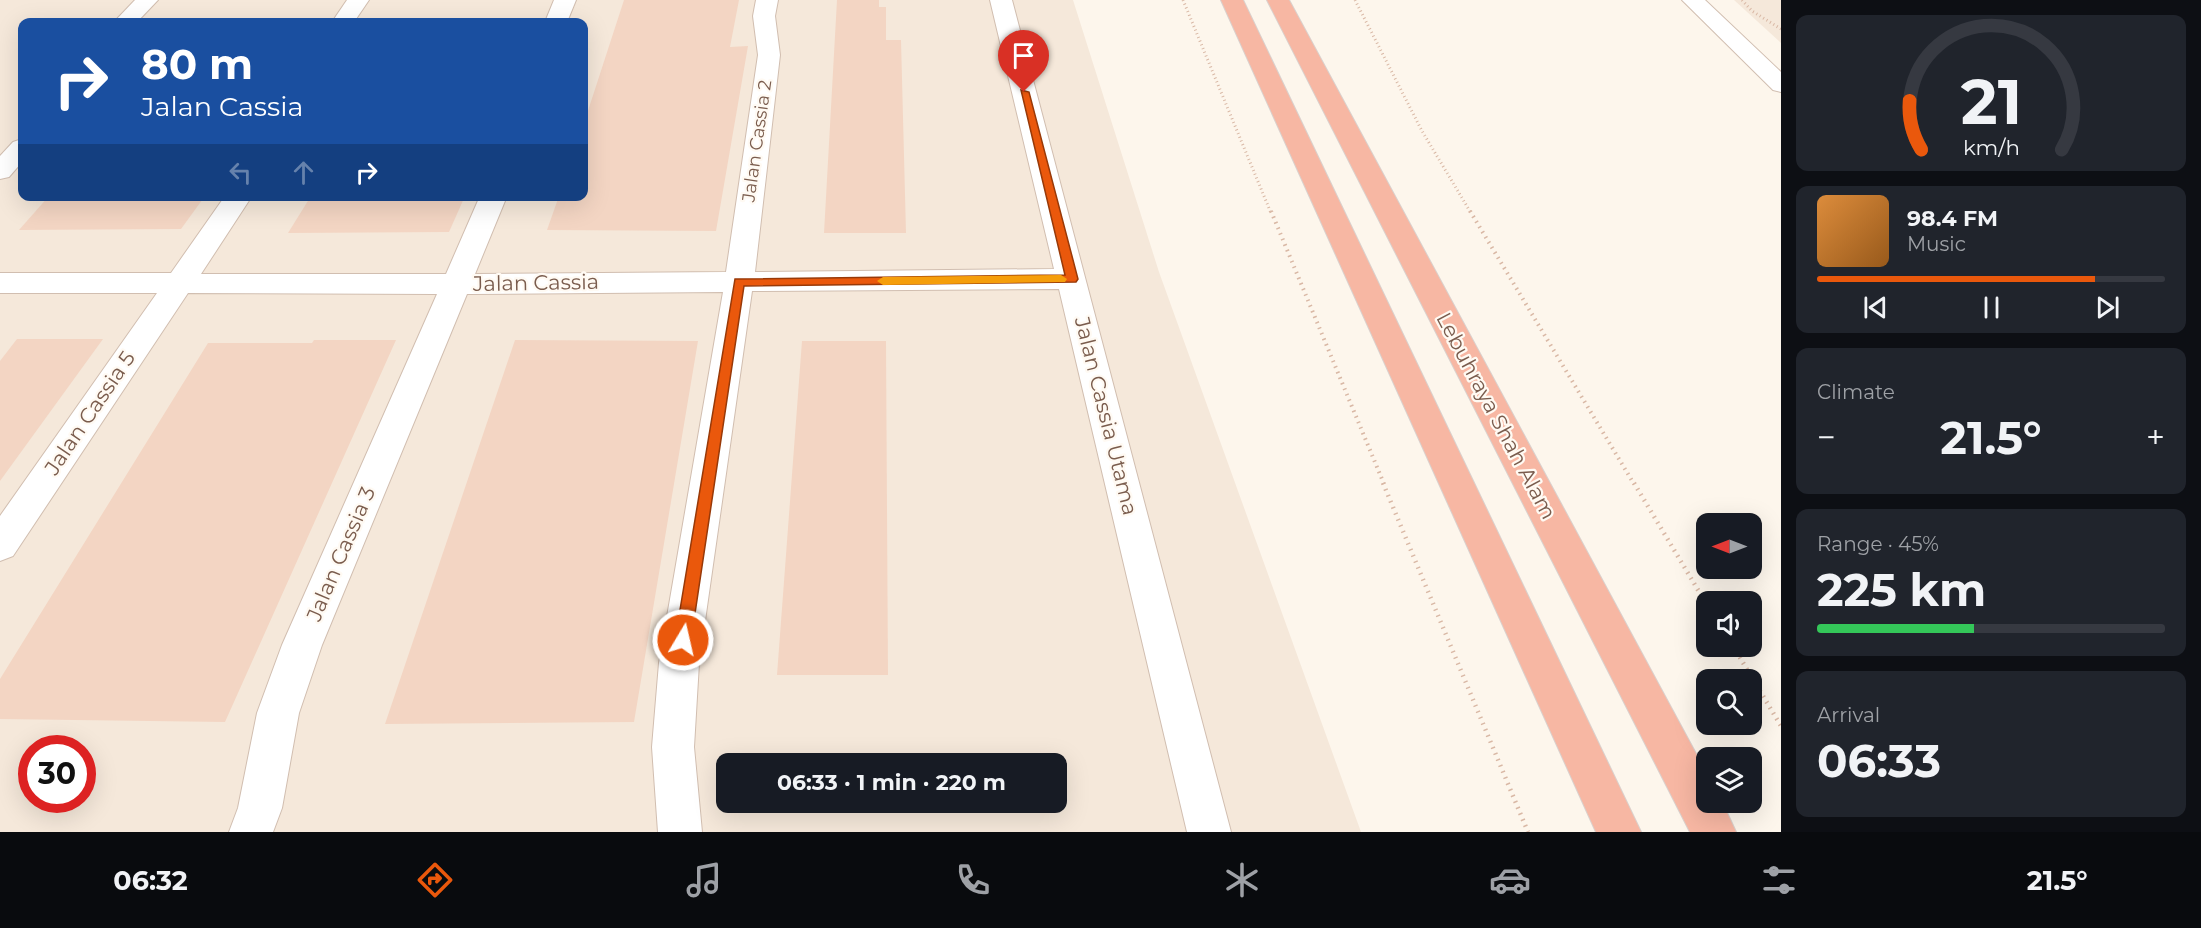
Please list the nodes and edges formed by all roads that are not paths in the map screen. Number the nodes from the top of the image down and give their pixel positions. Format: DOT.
graph roads {
  1 [pos="147,0"];
  2 [pos="358,0"];
  3 [pos="565,0"];
  4 [pos="767,0"];
  5 [pos="1001,0"];
  6 [pos="1232,0"];
  7 [pos="1278,0"];
  8 [pos="1692,0"];
  9 [pos="129,18"];
  10 [pos="346,18"];
  11 [pos="558,18"];
  12 [pos="1781,85"];
  13 [pos="18,151"];
  14 [pos="0,171"];
  15 [pos="236,201"];
  16 [pos="492,201"];
  17 [pos="1072,279"];
  18 [pos="180,282"];
  19 [pos="739,282"];
  20 [pos="0,283"];
  21 [pos="456,284"];
  22 [pos="0,545"];
  23 [pos="250,832"];
  24 [pos="680,832"];
  25 [pos="1209,832"];
  26 [pos="1619,832"];
  27 [pos="1714,832"];
  1 -- 9 [label="street"];
  2 -- 10 [label="street"];
  3 -- 11 [label="street"];
  4 -- 19 [label="street, Jalan Cassia 2"];
  5 -- 17 [label="street, Jalan Cassia Utama"];
  6 -- 26 [label="highway"];
  7 -- 27 [label="highway, Lebuhraya Shah Alam"];
  8 -- 12 [label="street"];
  13 -- 14 [label="street"];
  15 -- 18 [label="street, Jalan Cassia 5"];
  16 -- 21 [label="street, Jalan Cassia 3"];
  17 -- 19 [label="street, Jalan Cassia"];
  17 -- 25 [label="street, Jalan Cassia Utama"];
  18 -- 20 [label="street, Jalan Cassia"];
  18 -- 21 [label="street, Jalan Cassia"];
  18 -- 22 [label="street, Jalan Cassia 5"];
  19 -- 21 [label="street, Jalan Cassia"];
  19 -- 24 [label="street, Jalan Cassia 2"];
  21 -- 23 [label="street, Jalan Cassia 3"];
}
